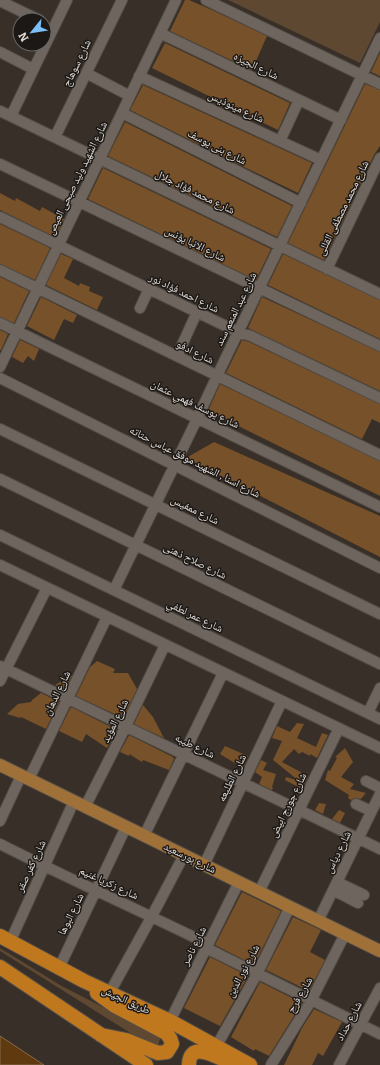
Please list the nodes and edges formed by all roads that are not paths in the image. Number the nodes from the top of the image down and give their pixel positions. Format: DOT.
graph roads {
  1 [pos="67,0"];
  2 [pos="122,0"];
  3 [pos="176,0"];
  4 [pos="206,0"];
  5 [pos="0,1"];
  6 [pos="23,12"];
  7 [pos="52,20"];
  8 [pos="160,33"];
  9 [pos="380,38"];
  10 [pos="0,52"];
  11 [pos="39,52"];
  12 [pos="33,69"];
  13 [pos="86,73"];
  14 [pos="362,75"];
  15 [pos="140,76"];
  16 [pos="380,84"];
  17 [pos="130,96"];
  18 [pos="299,100"];
  19 [pos="0,111"];
  20 [pos="122,113"];
  21 [pos="11,116"];
  22 [pos="341,120"];
  23 [pos="55,137"];
  24 [pos="280,141"];
  25 [pos="380,158"];
  26 [pos="100,159"];
  27 [pos="321,160"];
  28 [pos="0,164"];
  29 [pos="79,202"];
  30 [pos="301,202"];
  31 [pos="0,217"];
  32 [pos="58,245"];
  33 [pos="280,246"];
  34 [pos="327,269"];
  35 [pos="0,270"];
  36 [pos="38,288"];
  37 [pos="259,288"];
  38 [pos="148,289"];
  39 [pos="380,294"];
  40 [pos="140,308"];
  41 [pos="197,312"];
  42 [pos="0,323"];
  43 [pos="17,331"];
  44 [pos="238,332"];
  45 [pos="380,346"];
  46 [pos="177,356"];
  47 [pos="0,367"];
  48 [pos="217,376"];
  49 [pos="0,378"];
  50 [pos="380,398"];
  51 [pos="197,419"];
  52 [pos="0,428"];
  53 [pos="380,455"];
  54 [pos="175,466"];
  55 [pos="0,480"];
  56 [pos="156,504"];
  57 [pos="380,507"];
  58 [pos="0,535"];
  59 [pos="135,545"];
  60 [pos="0,566"];
  61 [pos="380,568"];
  62 [pos="47,588"];
  63 [pos="114,590"];
  64 [pos="380,614"];
  65 [pos="107,617"];
  66 [pos="165,645"];
  67 [pos="380,664"];
  68 [pos="3,667"];
  69 [pos="223,673"];
  70 [pos="0,681"];
  71 [pos="380,688"];
  72 [pos="68,698"];
  73 [pos="282,701"];
  74 [pos="368,713"];
  75 [pos="380,719"];
  76 [pos="126,726"];
  77 [pos="339,728"];
  78 [pos="380,748"];
  79 [pos="184,754"];
  80 [pos="0,765"];
  81 [pos="25,777"];
  82 [pos="366,781"];
  83 [pos="243,782"];
  84 [pos="380,788"];
  85 [pos="380,794"];
  86 [pos="74,801"];
  87 [pos="356,804"];
  88 [pos="85,807"];
  89 [pos="300,810"];
  90 [pos="371,812"];
  91 [pos="0,821"];
  92 [pos="126,827"];
  93 [pos="144,836"];
  94 [pos="358,838"];
  95 [pos="0,844"];
  96 [pos="380,849"];
  97 [pos="184,855"];
  98 [pos="204,865"];
  99 [pos="44,866"];
  100 [pos="239,882"];
  101 [pos="335,886"];
  102 [pos="96,890"];
  103 [pos="258,892"];
  104 [pos="361,899"];
  105 [pos="290,907"];
  106 [pos="152,916"];
  107 [pos="318,921"];
  108 [pos="345,934"];
  109 [pos="5,939"];
  110 [pos="207,946"];
  111 [pos="379,948"];
  112 [pos="0,967"];
  113 [pos="59,968"];
  114 [pos="257,974"];
  115 [pos="84,981"];
  116 [pos="380,988"];
  117 [pos="110,992"];
  118 [pos="312,1001"];
  119 [pos="170,1020"];
  120 [pos="360,1025"];
  121 [pos="380,1034"];
  122 [pos="101,1035"];
  123 [pos="216,1045"];
  124 [pos="146,1065"];
  125 [pos="189,1065"];
  126 [pos="237,1065"];
  127 [pos="250,1065"];
  128 [pos="271,1065"];
  129 [pos="339,1065"];
  1 -- 7 [label="street"];
  2 -- 13 [label="street, شارع سوهاج"];
  3 -- 8 [label="street, شارع الشهيد وليد صبحى العيص"];
  4 -- 14 [label="street"];
  5 -- 6 [label="street"];
  8 -- 15 [label="street, شارع الشهيد وليد صبحى العيص"];
  8 -- 18 [label="street, شارع الجيزه"];
  9 -- 14 [label="street, شارع عبد المنعم سند"];
  10 -- 12 [label="street"];
  11 -- 12 [label="street"];
  12 -- 21 [label="street"];
  13 -- 17 [label="street"];
  13 -- 23 [label="street, شارع سوهاج"];
  14 -- 16 [label="street"];
  14 -- 22 [label="street, شارع عبد المنعم سند"];
  15 -- 17 [label="street, شارع الشهيد وليد صبحى العيص"];
  15 -- 24 [label="street, شارع مينوذيس"];
  17 -- 20 [label="street, شارع الشهيد وليد صبحى العيص"];
  18 -- 22 [label="street, شارع الجيزه"];
  18 -- 24 [label="street"];
  19 -- 21 [label="street, شارع محمد فؤاد جلال"];
  20 -- 26 [label="street, شارع الشهيد وليد صبحى العيص"];
  20 -- 30 [label="street, شارع بنى يوسف"];
  21 -- 23 [label="street, شارع محمد فؤاد جلال"];
  22 -- 27 [label="street, شارع عبد المنعم سند"];
  23 -- 26 [label="street, شارع محمد فؤاد جلال"];
  24 -- 27 [label="street, شارع مينوذيس"];
  25 -- 34 [label="street, شارع محمد مصطفى القللى"];
  26 -- 29 [label="street, شارع الشهيد وليد صبحى العيص"];
  26 -- 33 [label="street, شارع محمد فؤاد جلال"];
  27 -- 30 [label="street, شارع عبد المنعم سند"];
  28 -- 29 [label="street, شارع الانبا يؤنس"];
  29 -- 32 [label="street, شارع الشهيد وليد صبحى العيص"];
  29 -- 37 [label="street, شارع الانبا يؤنس"];
  30 -- 33 [label="street, شارع عبد المنعم سند"];
  31 -- 32 [label="street, شارع احمد فؤاد نور"];
  32 -- 36 [label="street, شارع الشهيد وليد صبحى العيص"];
  32 -- 38 [label="street, شارع احمد فؤاد نور"];
  33 -- 34 [label="street, شارع محمد فؤاد جلال"];
  33 -- 37 [label="street, شارع عبد المنعم سند"];
  34 -- 39 [label="street, شارع محمد فؤاد جلال"];
  35 -- 36 [label="street, شارع ادفو"];
  36 -- 43 [label="street, شارع الشهيد وليد صبحى العيص"];
  36 -- 46 [label="street, شارع ادفو"];
  37 -- 44 [label="street, شارع عبد المنعم سند"];
  37 -- 45 [label="street, شارع الانبا يؤنس"];
  38 -- 40 [label="street"];
  38 -- 41 [label="street, شارع احمد فؤاد نور"];
  41 -- 44 [label="street, شارع احمد فؤاد نور"];
  41 -- 46 [label="street"];
  42 -- 43 [label="street, شارع يوسف فهمي عثمان"];
  43 -- 47 [label="street, شارع الشهيد وليد صبحى العيص"];
  43 -- 51 [label="street, شارع يوسف فهمي عثمان"];
  44 -- 48 [label="street, شارع عبد المنعم سند"];
  44 -- 50 [label="street, شارع احمد فؤاد نور"];
  46 -- 48 [label="street, شارع ادفو"];
  48 -- 51 [label="street, شارع عبد المنعم سند"];
  48 -- 53 [label="street, شارع ادفو"];
  49 -- 54 [label="street, شارع اسنا , الشهيد موفق عباس حتاته"];
  51 -- 54 [label="street, شارع عبد المنعم سند"];
  51 -- 57 [label="street, شارع يوسف فهمي عثمان"];
  52 -- 56 [label="street, شارع ممفيس"];
  54 -- 56 [label="street, شارع عبد المنعم سند"];
  54 -- 61 [label="street, شارع اسنا , الشهيد موفق عباس حتاته"];
  55 -- 59 [label="street, شارع صلاح ذهنى"];
  56 -- 59 [label="street, شارع عبد المنعم سند"];
  56 -- 64 [label="street, شارع ممفيس"];
  58 -- 63 [label="street, شارع عمر لطفي"];
  59 -- 63 [label="street, شارع عبد المنعم سند"];
  59 -- 67 [label="street, شارع صلاح ذهنى"];
  60 -- 62 [label="street"];
  62 -- 65 [label="street"];
  62 -- 68 [label="street"];
  63 -- 74 [label="street, شارع عمر لطفي"];
  65 -- 66 [label="street"];
  65 -- 72 [label="street, شارع الدهان"];
  66 -- 69 [label="street"];
  66 -- 76 [label="street, شارع المؤيد"];
  68 -- 70 [label="street"];
  68 -- 72 [label="street, شارع طيبه"];
  69 -- 73 [label="street"];
  69 -- 79 [label="street"];
  71 -- 74 [label="street"];
  72 -- 76 [label="street, شارع طيبه"];
  72 -- 81 [label="street, شارع الدهان"];
  73 -- 77 [label="street"];
  73 -- 83 [label="street, شارع الطليعه"];
  74 -- 75 [label="street, شارع عمر لطفي"];
  76 -- 79 [label="street, شارع طيبه"];
  76 -- 88 [label="street, شارع المؤيد"];
  77 -- 78 [label="street"];
  77 -- 89 [label="street, شارع جورج ابيض"];
  79 -- 83 [label="street, شارع طيبه"];
  79 -- 93 [label="street"];
  80 -- 81 [label="main road, شارع بورسعيد"];
  81 -- 86 [label="main road, شارع بورسعيد"];
  81 -- 91 [label="street, شارع الدهان"];
  82 -- 84 [label="street"];
  83 -- 89 [label="street, شارع طيبه"];
  83 -- 98 [label="street, شارع الطليعه"];
  85 -- 90 [label="street, شارع دياس"];
  86 -- 88 [label="main road, شارع بورسعيد"];
  86 -- 99 [label="street, شارع كفر صقر"];
  87 -- 90 [label="street"];
  88 -- 92 [label="main road, شارع بورسعيد"];
  89 -- 94 [label="street, شارع طيبه"];
  89 -- 103 [label="street, شارع جورج ابيض"];
  90 -- 94 [label="street, شارع دياس"];
  92 -- 93 [label="main road, شارع بورسعيد"];
  92 -- 102 [label="street, شارع البوها"];
  93 -- 97 [label="main road, شارع بورسعيد"];
  94 -- 96 [label="street, شارع طيبه"];
  94 -- 101 [label="street, شارع دياس"];
  95 -- 99 [label="street, شارع زكريا غنيم"];
  97 -- 98 [label="main road, شارع بورسعيد"];
  97 -- 106 [label="street"];
  98 -- 100 [label="main road, شارع بورسعيد"];
  99 -- 102 [label="street, شارع زكريا غنيم"];
  99 -- 109 [label="street, شارع كفر صقر"];
  100 -- 103 [label="main road, شارع بورسعيد"];
  100 -- 110 [label="street, شارع ناصر"];
  101 -- 104 [label="street"];
  101 -- 107 [label="street, شارع دياس"];
  102 -- 106 [label="street, شارع زكريا غنيم"];
  102 -- 113 [label="street, شارع البوها"];
  103 -- 105 [label="main road, شارع بورسعيد"];
  105 -- 107 [label="main road, شارع بورسعيد"];
  105 -- 114 [label="street, شارع نور الدين"];
  106 -- 110 [label="street, شارع زكريا غنيم"];
  106 -- 117 [label="street"];
  107 -- 108 [label="main road, شارع بورسعيد"];
  108 -- 111 [label="main road, شارع بورسعيد"];
  108 -- 118 [label="street, شارع فرح"];
  109 -- 113 [label="highway, طريق الجيش"];
  110 -- 114 [label="street, شارع زكريا غنيم"];
  110 -- 119 [label="street, شارع ناصر"];
  112 -- 122 [label="highway"];
  113 -- 115 [label="highway, طريق الجيش"];
  114 -- 118 [label="street, شارع زكريا غنيم"];
  114 -- 123 [label="street, شارع نور الدين"];
  115 -- 117 [label="highway, طريق الجيش"];
  115 -- 122 [label="highway"];
  116 -- 120 [label="street, شارع حداد"];
  117 -- 119 [label="highway, طريق الجيش"];
  118 -- 120 [label="street, شارع زكريا غنيم"];
  118 -- 128 [label="street, شارع فرح"];
  119 -- 123 [label="highway, طريق الجيش"];
  120 -- 121 [label="street, شارع زكريا غنيم"];
  120 -- 129 [label="street, شارع حداد"];
  122 -- 124 [label="highway"];
  123 -- 127 [label="highway, طريق الجيش"];
  125 -- 126 [label="highway"];
}
